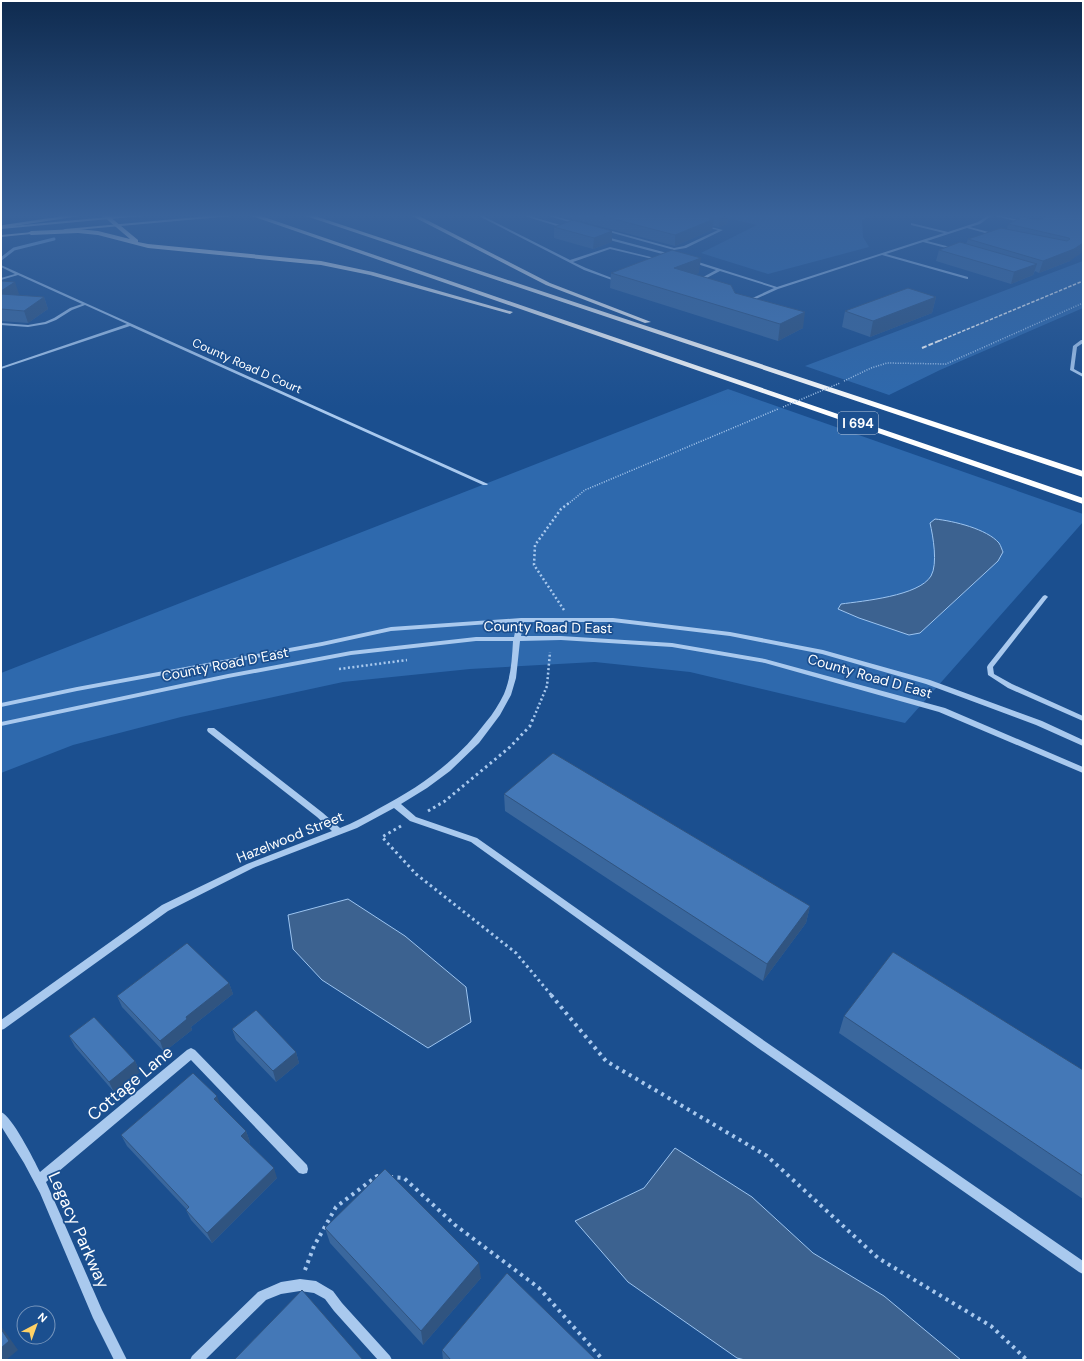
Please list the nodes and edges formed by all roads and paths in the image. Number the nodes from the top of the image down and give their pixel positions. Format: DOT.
graph roads {
  1 [pos="30,280"];
  2 [pos="394,280"];
  3 [pos="440,280"];
  4 [pos="497,280"];
  5 [pos="539,280"];
  6 [pos="701,280"];
  7 [pos="750,280"];
  8 [pos="803,280"];
  9 [pos="690,285"];
  10 [pos="777,288"];
  11 [pos="1083,303"];
  12 [pos="86,304"];
  13 [pos="750,308"];
  14 [pos="1,324"];
  15 [pos="131,324"];
  16 [pos="1083,341"];
  17 [pos="633,346"];
  18 [pos="1,368"];
  19 [pos="1083,376"];
  20 [pos="789,377"];
  21 [pos="1083,474"];
  22 [pos="485,484"];
  23 [pos="585,490"];
  24 [pos="1083,501"];
  25 [pos="1045,597"];
  26 [pos="521,620"];
  27 [pos="517,638"];
  28 [pos="550,652"];
  29 [pos="1,705"];
  30 [pos="1083,719"];
  31 [pos="1,724"];
  32 [pos="211,730"];
  33 [pos="1083,743"];
  34 [pos="1083,770"];
  35 [pos="395,804"];
  36 [pos="413,819"];
  37 [pos="339,832"];
  38 [pos="1,1026"];
  39 [pos="1,1117"];
  40 [pos="303,1170"];
  41 [pos="39,1180"];
  42 [pos="1083,1268"];
  43 [pos="300,1285"];
  44 [pos="121,1360"];
  45 [pos="196,1360"];
  46 [pos="386,1360"];
  47 [pos="603,1360"];
  48 [pos="1027,1360"];
  1 -- 12 [label="street, County Road D Court"];
  2 -- 17 [label="highway"];
  3 -- 17 [label="highway, I 694"];
  4 -- 20 [label="highway, I 694"];
  5 -- 20 [label="highway"];
  6 -- 9 [label="street"];
  7 -- 10 [label="street"];
  8 -- 10 [label="street"];
  10 -- 13 [label="street"];
  11 -- 23 [label="path, bridge"];
  12 -- 14 [label="street"];
  12 -- 15 [label="street, County Road D Court"];
  15 -- 18 [label="street"];
  15 -- 22 [label="street, County Road D Court"];
  16 -- 19 [label="street"];
  17 -- 24 [label="highway, I 694"];
  20 -- 21 [label="highway, I 694"];
  25 -- 30 [label="street"];
  26 -- 27 [label="street, Hazelwood Street"];
  26 -- 29 [label="street, County Road D East"];
  26 -- 33 [label="street, County Road D East"];
  27 -- 31 [label="street, County Road D East"];
  27 -- 34 [label="street, County Road D East"];
  27 -- 35 [label="street, Hazelwood Street"];
  28 -- 36 [label="path"];
  32 -- 37 [label="street"];
  35 -- 36 [label="street"];
  35 -- 37 [label="street, Hazelwood Street"];
  36 -- 42 [label="street"];
  36 -- 48 [label="path"];
  37 -- 38 [label="street, Hazelwood Street"];
  39 -- 41 [label="street, Legacy Parkway"];
  40 -- 41 [label="street, Cottage Lane"];
  41 -- 44 [label="street, Legacy Parkway"];
  43 -- 45 [label="street"];
  43 -- 46 [label="street"];
  43 -- 47 [label="path"];
}
